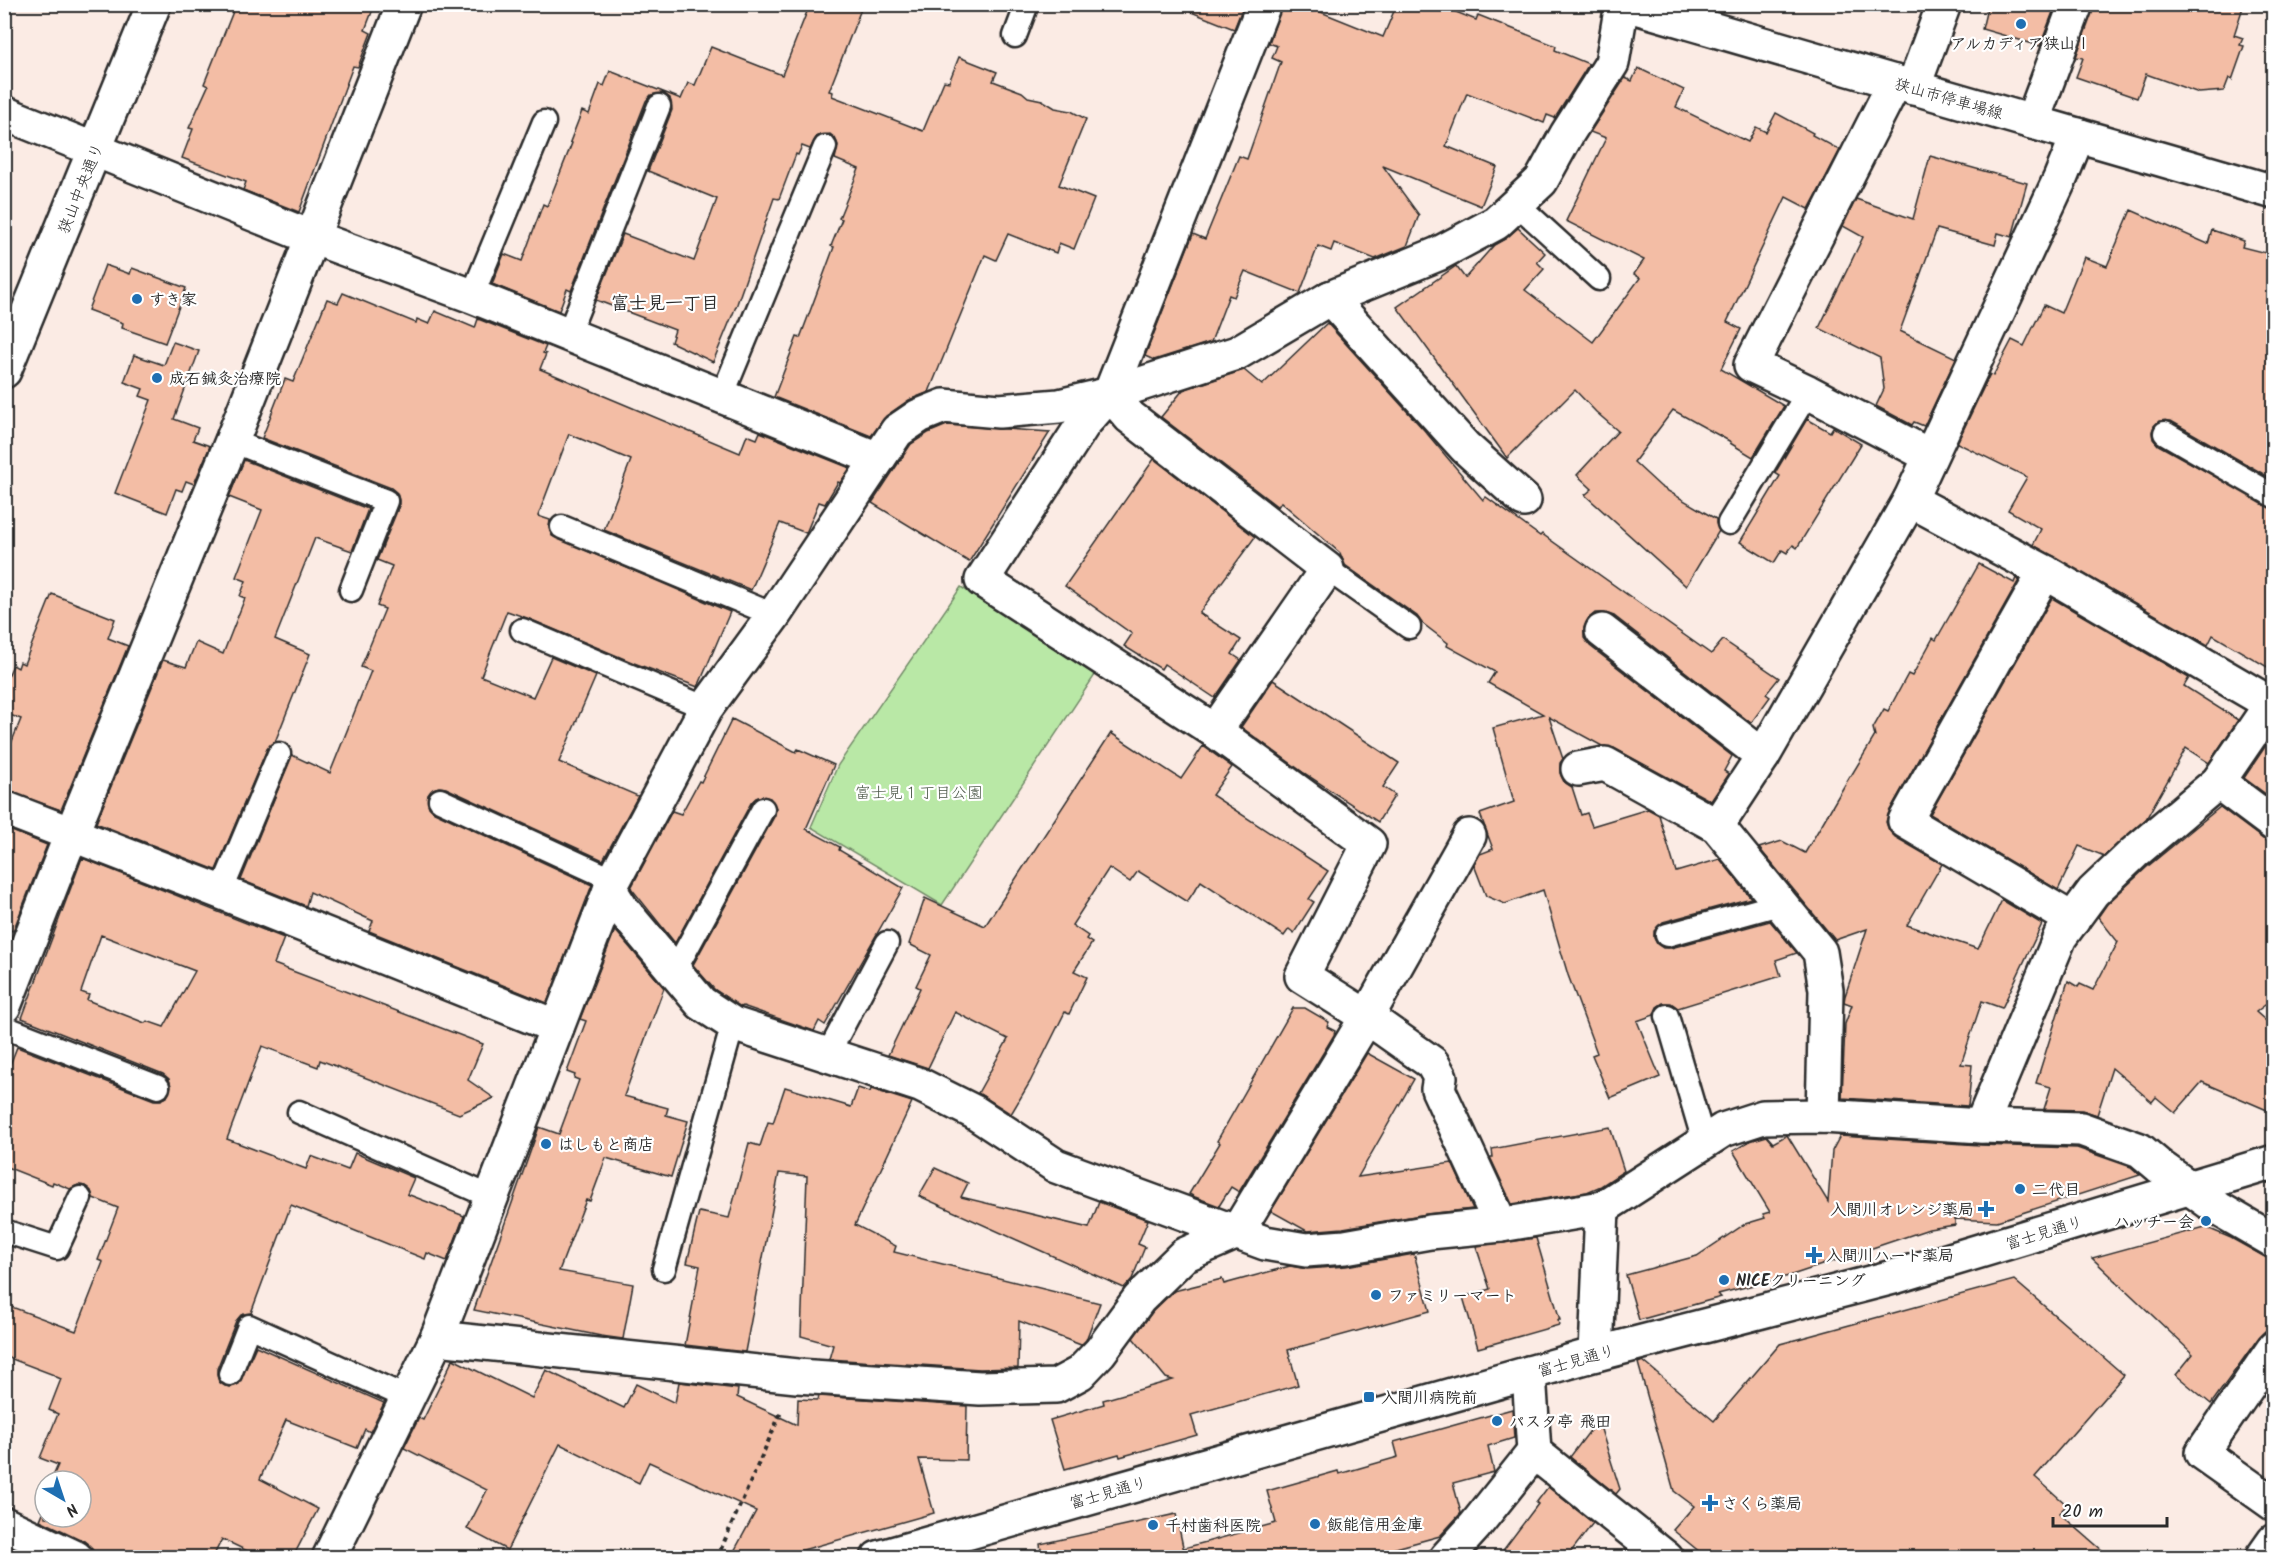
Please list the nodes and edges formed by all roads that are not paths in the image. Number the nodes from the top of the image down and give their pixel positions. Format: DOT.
graph roads {
  1 [pos="154,4"];
  2 [pos="404,4"];
  3 [pos="1027,4"];
  4 [pos="1264,4"];
  5 [pos="1623,4"];
  6 [pos="1944,4"];
  7 [pos="2076,4"];
  8 [pos="1016,36"];
  9 [pos="1904,85"];
  10 [pos="659,106"];
  11 [pos="4,113"];
  12 [pos="544,122"];
  13 [pos="2032,122"];
  14 [pos="2078,135"];
  15 [pos="825,147"];
  16 [pos="96,149"];
  17 [pos="2274,192"];
  18 [pos="1517,204"];
  19 [pos="312,236"];
  20 [pos="1599,279"];
  21 [pos="472,296"];
  22 [pos="1330,298"];
  23 [pos="568,335"];
  24 [pos="4,371"];
  25 [pos="1808,392"];
  26 [pos="1110,394"];
  27 [pos="722,396"];
  28 [pos="2165,433"];
  29 [pos="232,441"];
  30 [pos="1930,456"];
  31 [pos="878,459"];
  32 [pos="2274,496"];
  33 [pos="1524,500"];
  34 [pos="1910,500"];
  35 [pos="1729,524"];
  36 [pos="562,527"];
  37 [pos="1327,569"];
  38 [pos="2045,572"];
  39 [pos="351,590"];
  40 [pos="774,615"];
  41 [pos="1409,627"];
  42 [pos="522,630"];
  43 [pos="1602,632"];
  44 [pos="2272,702"];
  45 [pos="706,708"];
  46 [pos="1215,731"];
  47 [pos="279,754"];
  48 [pos="1763,756"];
  49 [pos="1578,769"];
  50 [pos="2218,782"];
  51 [pos="440,800"];
  52 [pos="4,808"];
  53 [pos="763,809"];
  54 [pos="2274,824"];
  55 [pos="1717,826"];
  56 [pos="71,835"];
  57 [pos="1470,836"];
  58 [pos="612,885"];
  59 [pos="221,892"];
  60 [pos="1780,904"];
  61 [pos="2073,920"];
  62 [pos="1667,935"];
  63 [pos="887,943"];
  64 [pos="674,972"];
  65 [pos="4,1006"];
  66 [pos="1667,1016"];
  67 [pos="1367,1017"];
  68 [pos="733,1024"];
  69 [pos="4,1027"];
  70 [pos="557,1027"];
  71 [pos="828,1054"];
  72 [pos="158,1087"];
  73 [pos="299,1112"];
  74 [pos="1824,1116"];
  75 [pos="1981,1126"];
  76 [pos="1704,1142"];
  77 [pos="2274,1162"];
  78 [pos="2190,1188"];
  79 [pos="491,1197"];
  80 [pos="80,1198"];
  81 [pos="1602,1209"];
  82 [pos="1501,1225"];
  83 [pos="4,1231"];
  84 [pos="1237,1232"];
  85 [pos="2274,1241"];
  86 [pos="664,1269"];
  87 [pos="437,1338"];
  88 [pos="2274,1348"];
  89 [pos="1596,1354"];
  90 [pos="1529,1373"];
  91 [pos="230,1374"];
  92 [pos="408,1398"];
  93 [pos="1534,1452"];
  94 [pos="2274,1504"];
  95 [pos="4,1524"];
  96 [pos="2274,1541"];
  97 [pos="76,1557"];
  98 [pos="328,1557"];
  99 [pos="878,1557"];
  100 [pos="1446,1557"];
  101 [pos="1666,1557"];
  102 [pos="2262,1557"];
  1 -- 16 [label="street, 狭山中央通り"];
  2 -- 19 [label="street"];
  3 -- 8 [label="lane"];
  4 -- 26 [label="street"];
  5 -- 9 [label="street, 狭山市停車場線"];
  5 -- 18 [label="street"];
  6 -- 9 [label="street"];
  7 -- 13 [label="street"];
  9 -- 13 [label="street, 狭山市停車場線"];
  9 -- 25 [label="street"];
  10 -- 23 [label="lane"];
  11 -- 16 [label="street"];
  12 -- 21 [label="lane"];
  13 -- 14 [label="street, 狭山市停車場線"];
  14 -- 17 [label="street, 狭山市停車場線"];
  14 -- 30 [label="street"];
  15 -- 27 [label="lane"];
  16 -- 19 [label="street"];
  16 -- 24 [label="street, 狭山中央通り"];
  18 -- 20 [label="lane"];
  18 -- 22 [label="street"];
  19 -- 21 [label="street"];
  19 -- 29 [label="street"];
  21 -- 23 [label="street"];
  22 -- 26 [label="street"];
  22 -- 33 [label="street"];
  23 -- 27 [label="street"];
  25 -- 30 [label="street"];
  25 -- 35 [label="lane"];
  26 -- 31 [label="street"];
  26 -- 37 [label="street"];
  26 -- 46 [label="street"];
  27 -- 31 [label="street"];
  28 -- 32 [label="lane"];
  29 -- 39 [label="lane"];
  29 -- 56 [label="street"];
  30 -- 34 [label="street"];
  31 -- 40 [label="street"];
  34 -- 38 [label="street"];
  34 -- 48 [label="street"];
  36 -- 40 [label="lane"];
  37 -- 41 [label="lane"];
  37 -- 46 [label="street"];
  38 -- 44 [label="street"];
  38 -- 61 [label="street"];
  40 -- 45 [label="street"];
  42 -- 45 [label="lane"];
  43 -- 48 [label="street"];
  44 -- 50 [label="street"];
  45 -- 58 [label="street"];
  46 -- 67 [label="street"];
  47 -- 59 [label="lane"];
  48 -- 55 [label="street"];
  49 -- 55 [label="street"];
  50 -- 54 [label="street"];
  50 -- 61 [label="street"];
  51 -- 58 [label="lane"];
  52 -- 56 [label="street"];
  53 -- 64 [label="lane"];
  55 -- 60 [label="street"];
  56 -- 59 [label="street"];
  56 -- 65 [label="street"];
  57 -- 67 [label="street"];
  58 -- 64 [label="street"];
  58 -- 70 [label="street"];
  59 -- 70 [label="street"];
  60 -- 62 [label="lane"];
  60 -- 74 [label="street"];
  61 -- 75 [label="street"];
  63 -- 71 [label="lane"];
  64 -- 68 [label="street"];
  66 -- 76 [label="lane"];
  67 -- 82 [label="street"];
  67 -- 84 [label="street"];
  68 -- 71 [label="street"];
  68 -- 86 [label="lane"];
  69 -- 72 [label="lane"];
  70 -- 79 [label="street"];
  71 -- 84 [label="street"];
  73 -- 79 [label="lane"];
  74 -- 75 [label="street"];
  74 -- 76 [label="street"];
  75 -- 78 [label="street"];
  76 -- 81 [label="street"];
  77 -- 78 [label="street, 富士見通り"];
  78 -- 85 [label="street"];
  78 -- 89 [label="street, 富士見通り"];
  79 -- 87 [label="street"];
  80 -- 83 [label="lane"];
  81 -- 82 [label="street"];
  81 -- 89 [label="street"];
  82 -- 84 [label="street"];
  84 -- 87 [label="street"];
  87 -- 92 [label="street"];
  88 -- 94 [label="street"];
  89 -- 90 [label="street, 富士見通り"];
  90 -- 93 [label="street"];
  90 -- 99 [label="street, 富士見通り"];
  91 -- 92 [label="lane"];
  92 -- 98 [label="street"];
  93 -- 100 [label="street"];
  93 -- 101 [label="street"];
  95 -- 97 [label="street"];
  96 -- 102 [label="street"];
}
